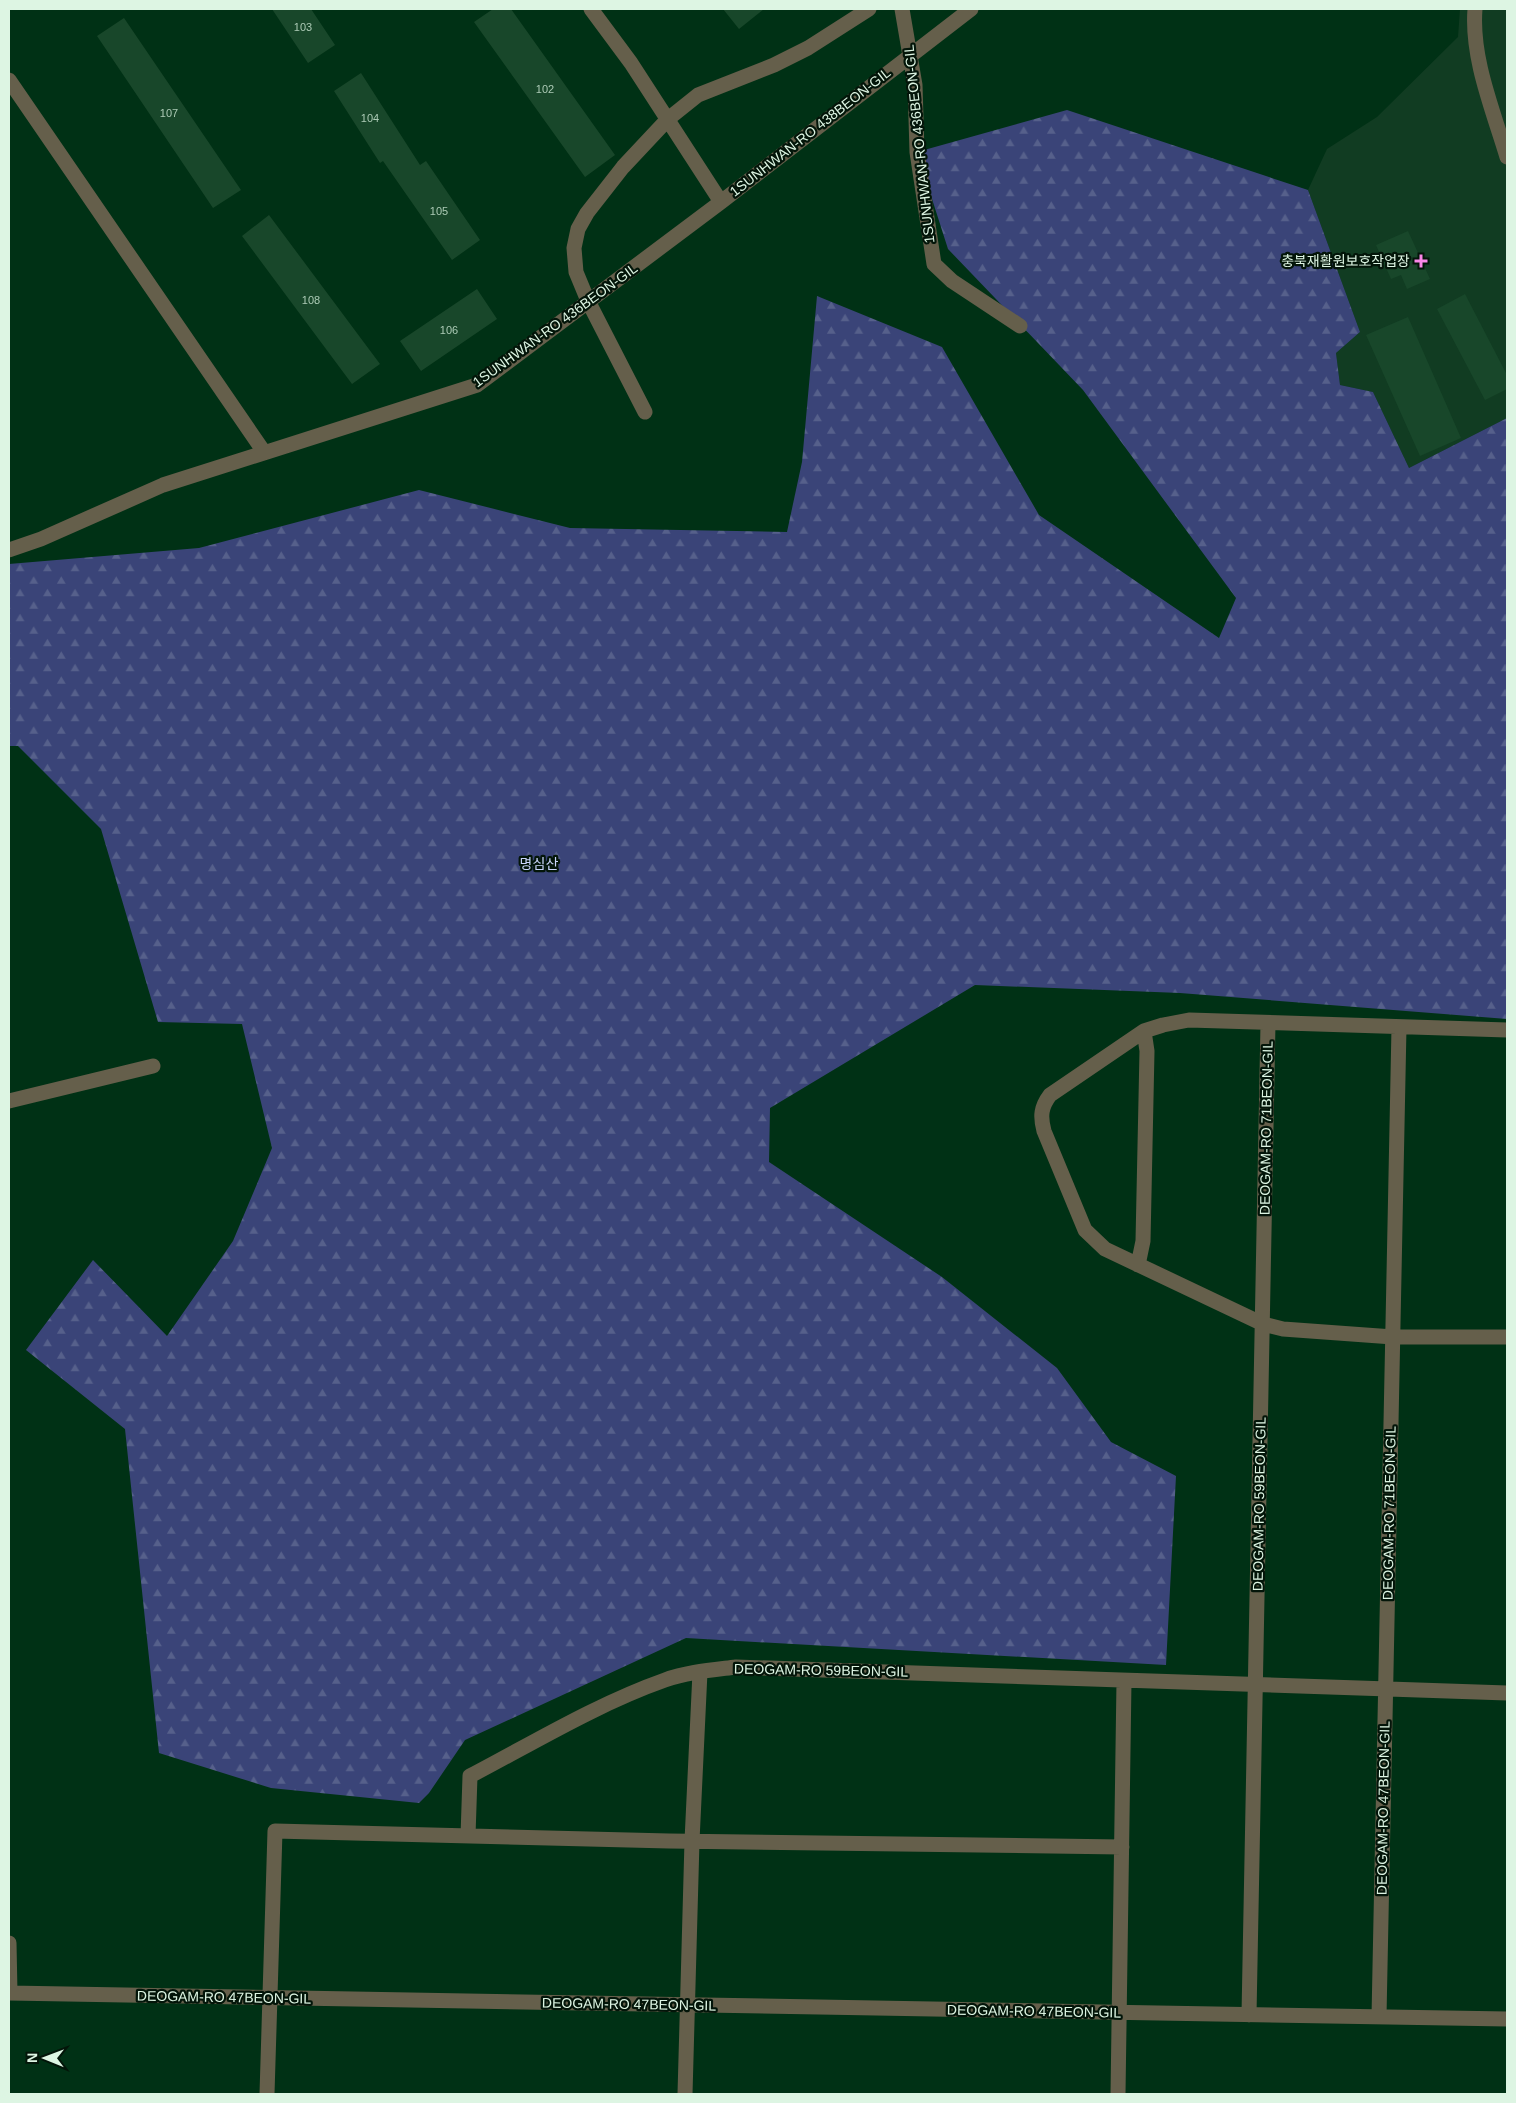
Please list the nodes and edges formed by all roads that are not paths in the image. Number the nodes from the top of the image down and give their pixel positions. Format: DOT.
graph roads {
  1 [pos="591,9"];
  2 [pos="869,9"];
  3 [pos="902,9"];
  4 [pos="971,9"];
  5 [pos="1475,9"];
  6 [pos="910,55"];
  7 [pos="9,80"];
  8 [pos="668,119"];
  9 [pos="1507,157"];
  10 [pos="721,202"];
  11 [pos="588,301"];
  12 [pos="1020,326"];
  13 [pos="645,412"];
  14 [pos="264,452"];
  15 [pos="9,550"];
  16 [pos="1268,1023"];
  17 [pos="1399,1027"];
  18 [pos="1507,1030"];
  19 [pos="1144,1031"];
  20 [pos="153,1066"];
  21 [pos="9,1101"];
  22 [pos="1138,1265"];
  23 [pos="1263,1324"];
  24 [pos="1392,1337"];
  25 [pos="1507,1337"];
  26 [pos="700,1672"];
  27 [pos="1124,1681"];
  28 [pos="1256,1685"];
  29 [pos="1385,1688"];
  30 [pos="1507,1693"];
  31 [pos="468,1836"];
  32 [pos="692,1841"];
  33 [pos="1122,1846"];
  34 [pos="9,1943"];
  35 [pos="9,1993"];
  36 [pos="270,1998"];
  37 [pos="688,2005"];
  38 [pos="1119,2013"];
  39 [pos="1249,2015"];
  40 [pos="1379,2017"];
  41 [pos="1507,2019"];
  42 [pos="268,2094"];
  43 [pos="685,2094"];
  44 [pos="1118,2094"];
  1 -- 8 [label="street"];
  2 -- 8 [label="street"];
  3 -- 6 [label="street, 1SUNHWAN-RO 436BEON-GIL"];
  4 -- 6 [label="street, 1SUNHWAN-RO 438BEON-GIL"];
  5 -- 9 [label="street"];
  6 -- 10 [label="street, 1SUNHWAN-RO 438BEON-GIL"];
  6 -- 12 [label="street, 1SUNHWAN-RO 436BEON-GIL"];
  7 -- 14 [label="street"];
  8 -- 10 [label="street"];
  8 -- 11 [label="street"];
  10 -- 11 [label="street, 1SUNHWAN-RO 436BEON-GIL"];
  11 -- 13 [label="street"];
  11 -- 14 [label="street, 1SUNHWAN-RO 436BEON-GIL"];
  14 -- 15 [label="street, 1SUNHWAN-RO 436BEON-GIL"];
  16 -- 17 [label="street, DEOGAM-RO 71BEON-GIL"];
  16 -- 19 [label="street, DEOGAM-RO 71BEON-GIL"];
  16 -- 23 [label="street, DEOGAM-RO 71BEON-GIL"];
  17 -- 18 [label="street, DEOGAM-RO 71BEON-GIL"];
  17 -- 24 [label="street, DEOGAM-RO 71BEON-GIL"];
  19 -- 22 [label="street"];
  19 -- 22 [label="street, DEOGAM-RO 71BEON-GIL"];
  20 -- 21 [label="street"];
  22 -- 23 [label="street, DEOGAM-RO 71BEON-GIL"];
  23 -- 24 [label="street, DEOGAM-RO 71BEON-GIL"];
  23 -- 28 [label="street, DEOGAM-RO 59BEON-GIL"];
  24 -- 25 [label="street, DEOGAM-RO 71BEON-GIL"];
  24 -- 29 [label="street, DEOGAM-RO 71BEON-GIL"];
  26 -- 27 [label="street, DEOGAM-RO 59BEON-GIL"];
  26 -- 31 [label="street, DEOGAM-RO 59BEON-GIL"];
  26 -- 32 [label="street"];
  27 -- 28 [label="street, DEOGAM-RO 59BEON-GIL"];
  27 -- 33 [label="street"];
  28 -- 29 [label="street, DEOGAM-RO 59BEON-GIL"];
  28 -- 39 [label="street"];
  29 -- 30 [label="street, DEOGAM-RO 59BEON-GIL"];
  29 -- 40 [label="street, DEOGAM-RO 47BEON-GIL"];
  31 -- 32 [label="street"];
  31 -- 36 [label="street"];
  32 -- 33 [label="street"];
  32 -- 37 [label="street"];
  33 -- 38 [label="street"];
  34 -- 35 [label="street"];
  35 -- 36 [label="street, DEOGAM-RO 47BEON-GIL"];
  36 -- 37 [label="street, DEOGAM-RO 47BEON-GIL"];
  36 -- 42 [label="street"];
  37 -- 38 [label="street, DEOGAM-RO 47BEON-GIL"];
  37 -- 43 [label="street"];
  38 -- 39 [label="street, DEOGAM-RO 47BEON-GIL"];
  38 -- 44 [label="street"];
  39 -- 40 [label="street, DEOGAM-RO 47BEON-GIL"];
  40 -- 41 [label="street, DEOGAM-RO 47BEON-GIL"];
}
